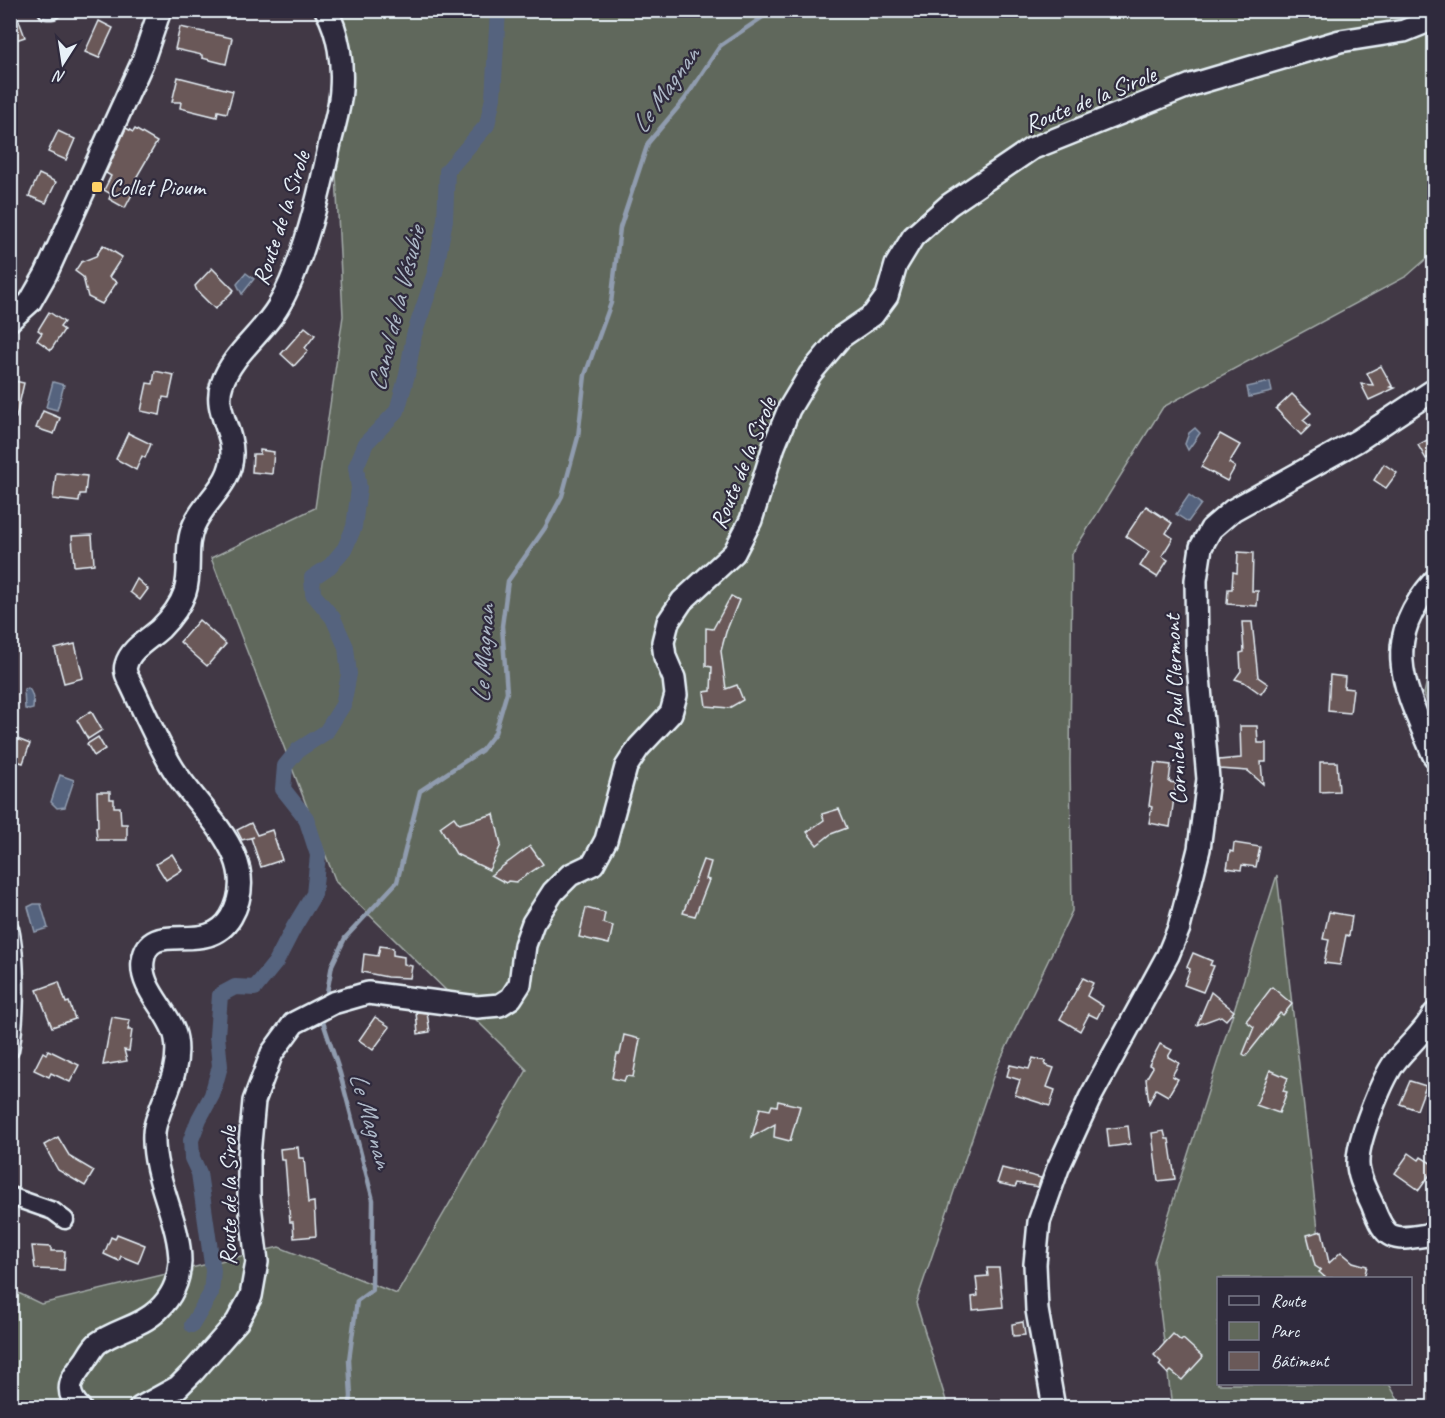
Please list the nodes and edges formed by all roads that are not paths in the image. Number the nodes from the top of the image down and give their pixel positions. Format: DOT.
graph roads {
  1 [pos="47,10"];
  2 [pos="52,10"];
  3 [pos="160,10"];
  4 [pos="326,10"];
  5 [pos="1434,19"];
  6 [pos="10,320"];
  7 [pos="1434,390"];
  8 [pos="1434,581"];
  9 [pos="1434,756"];
  10 [pos="10,929"];
  11 [pos="1434,1014"];
  12 [pos="10,1050"];
  13 [pos="10,1196"];
  14 [pos="65,1220"];
  15 [pos="1434,1234"];
  16 [pos="80,1407"];
  17 [pos="140,1407"];
  18 [pos="1054,1407"];
  1 -- 2 [label="street"];
  3 -- 6 [label="street"];
  4 -- 16 [label="street, Route de la Sirole"];
  5 -- 17 [label="street, Route de la Sirole"];
  7 -- 18 [label="street, Corniche Paul Clermont"];
  8 -- 9 [label="street"];
  10 -- 12 [label="street"];
  11 -- 15 [label="street"];
  13 -- 14 [label="street"];
}
